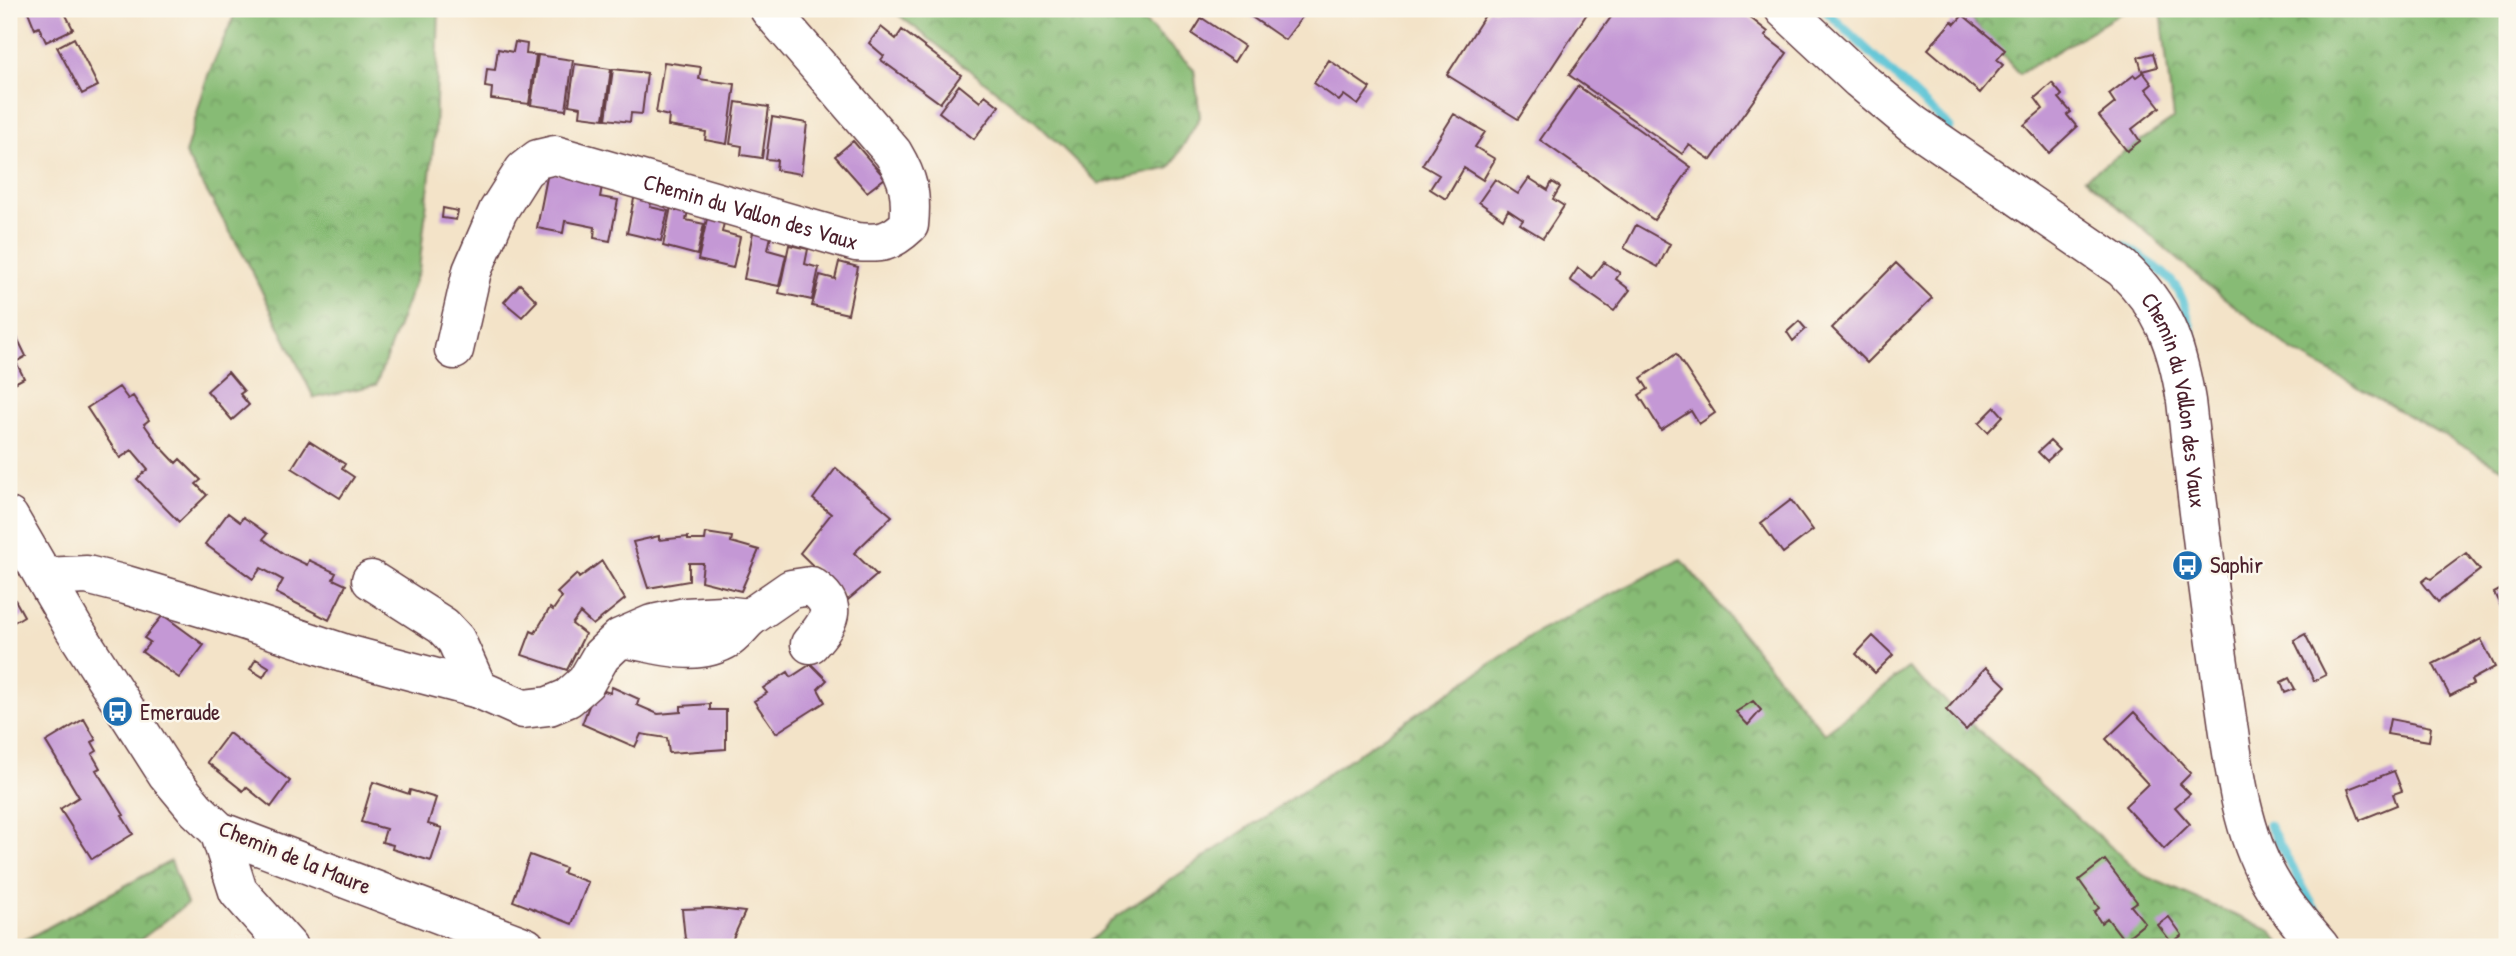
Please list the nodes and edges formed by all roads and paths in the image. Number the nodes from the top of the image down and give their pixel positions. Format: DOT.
graph roads {
  1 [pos="769,9"];
  2 [pos="1784,9"];
  3 [pos="454,350"];
  4 [pos="9,517"];
  5 [pos="44,577"];
  6 [pos="371,580"];
  7 [pos="810,644"];
  8 [pos="478,689"];
  9 [pos="219,831"];
  10 [pos="288,947"];
  11 [pos="526,947"];
  12 [pos="2320,947"];
  1 -- 3 [label="street, Chemin du Vallon des Vaux"];
  2 -- 12 [label="street, Chemin du Vallon des Vaux"];
  4 -- 5 [label="street, Chemin de la Maure"];
  5 -- 8 [label="street"];
  5 -- 9 [label="street, Chemin de la Maure"];
  6 -- 8 [label="street"];
  7 -- 8 [label="street"];
  9 -- 10 [label="street"];
  9 -- 11 [label="street, Chemin de la Maure"];
}
